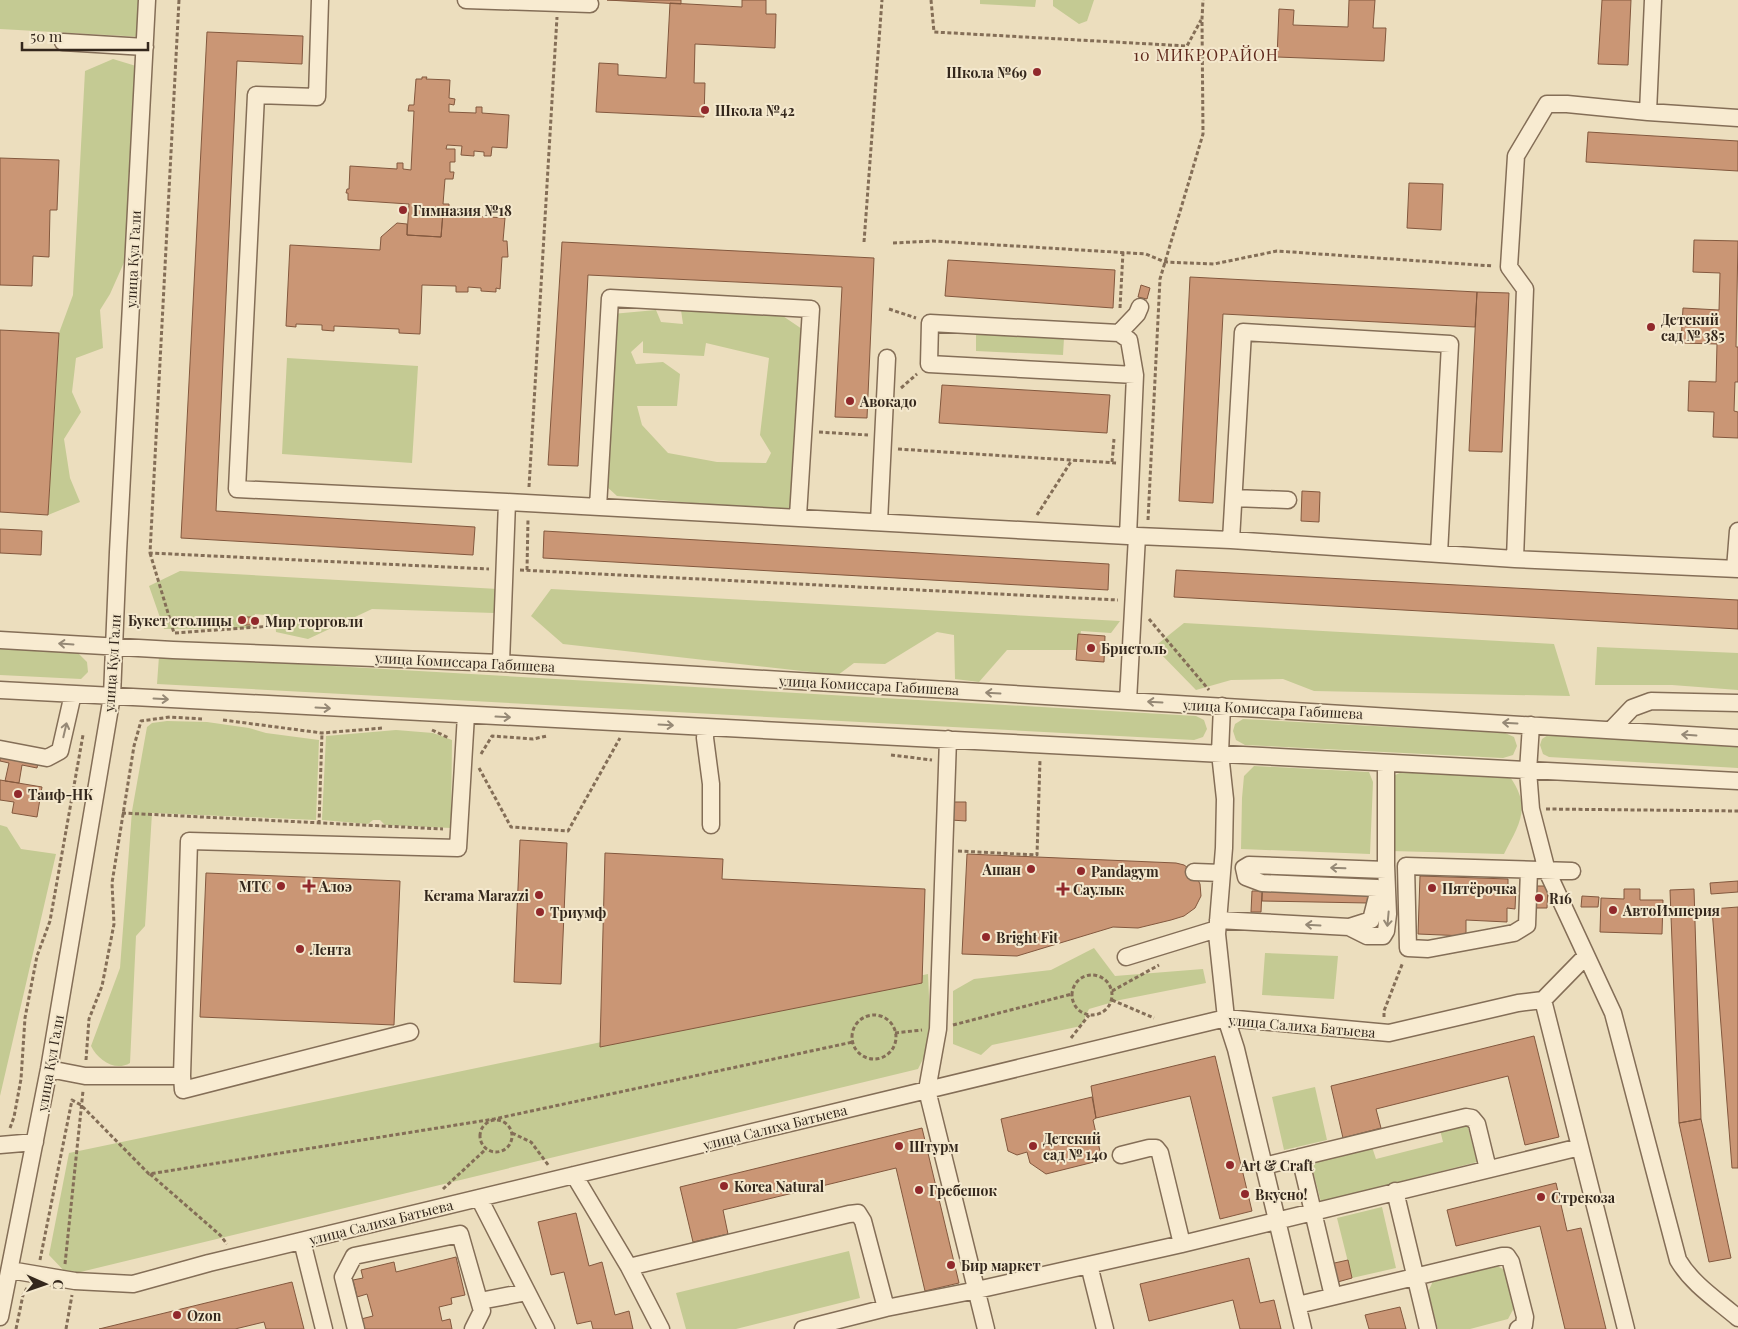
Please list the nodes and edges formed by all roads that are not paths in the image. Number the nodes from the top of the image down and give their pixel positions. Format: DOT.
graph roads {
  1 [pos="147,0"];
  2 [pos="320,0"];
  3 [pos="466,0"];
  4 [pos="1653,0"];
  5 [pos="590,4"];
  6 [pos="63,42"];
  7 [pos="145,47"];
  8 [pos="1648,112"];
  9 [pos="1738,118"];
  10 [pos="1140,307"];
  11 [pos="1119,333"];
  12 [pos="887,358"];
  13 [pos="1136,375"];
  14 [pos="1234,498"];
  15 [pos="1288,500"];
  16 [pos="507,502"];
  17 [pos="598,507"];
  18 [pos="798,516"];
  19 [pos="879,522"];
  20 [pos="1738,531"];
  21 [pos="1137,536"];
  22 [pos="1231,540"];
  23 [pos="1438,554"];
  24 [pos="1515,559"];
  25 [pos="1737,569"];
  26 [pos="0,640"];
  27 [pos="114,647"];
  28 [pos="501,663"];
  29 [pos="0,690"];
  30 [pos="73,694"];
  31 [pos="112,696"];
  32 [pos="1128,701"];
  33 [pos="1738,703"];
  34 [pos="1222,706"];
  35 [pos="466,715"];
  36 [pos="1530,725"];
  37 [pos="706,727"];
  38 [pos="1611,730"];
  39 [pos="1738,738"];
  40 [pos="948,739"];
  41 [pos="0,749"];
  42 [pos="1220,754"];
  43 [pos="1386,763"];
  44 [pos="1528,771"];
  45 [pos="1738,781"];
  46 [pos="711,826"];
  47 [pos="1386,870"];
  48 [pos="1528,870"];
  49 [pos="1547,871"];
  50 [pos="1572,871"];
  51 [pos="1194,872"];
  52 [pos="1222,873"];
  53 [pos="1218,925"];
  54 [pos="1349,927"];
  55 [pos="1586,956"];
  56 [pos="1126,957"];
  57 [pos="1543,1000"];
  58 [pos="1226,1018"];
  59 [pos="410,1032"];
  60 [pos="49,1069"];
  61 [pos="182,1076"];
  62 [pos="927,1090"];
  63 [pos="35,1142"];
  64 [pos="2,1144"];
  65 [pos="1580,1147"];
  66 [pos="1121,1155"];
  67 [pos="1300,1157"];
  68 [pos="1264,1166"];
  69 [pos="1488,1169"];
  70 [pos="574,1175"];
  71 [pos="1395,1191"];
  72 [pos="479,1198"];
  73 [pos="1313,1211"];
  74 [pos="1278,1221"];
  75 [pos="302,1241"];
  76 [pos="1182,1244"];
  77 [pos="1090,1265"];
  78 [pos="629,1267"];
  79 [pos="10,1270"];
  80 [pos="1416,1277"];
  81 [pos="976,1290"];
  82 [pos="527,1292"];
  83 [pos="1333,1296"];
  84 [pos="480,1301"];
  85 [pos="1298,1305"];
  86 [pos="886,1308"];
  87 [pos="0,1317"];
  88 [pos="1738,1318"];
  89 [pos="324,1329"];
  90 [pos="356,1329"];
  91 [pos="472,1329"];
  92 [pos="546,1329"];
  93 [pos="660,1329"];
  94 [pos="803,1329"];
  95 [pos="986,1329"];
  96 [pos="1105,1329"];
  97 [pos="1304,1329"];
  98 [pos="1428,1329"];
  99 [pos="1518,1329"];
  100 [pos="1626,1329"];
  1 -- 7 [label="street, улица Кул Гали"];
  2 -- 16 [label="street"];
  3 -- 5 [label="street"];
  4 -- 8 [label="street"];
  6 -- 7 [label="street"];
  7 -- 27 [label="street, улица Кул Гали"];
  8 -- 9 [label="street"];
  8 -- 24 [label="street"];
  10 -- 11 [label="street"];
  11 -- 13 [label="street"];
  11 -- 13 [label="street"];
  12 -- 19 [label="street"];
  13 -- 21 [label="street"];
  14 -- 15 [label="street"];
  14 -- 22 [label="street"];
  14 -- 23 [label="street"];
  16 -- 17 [label="street"];
  16 -- 28 [label="street"];
  17 -- 18 [label="street"];
  17 -- 18 [label="street"];
  18 -- 19 [label="street"];
  19 -- 21 [label="street"];
  20 -- 25 [label="street"];
  21 -- 22 [label="street"];
  21 -- 32 [label="street"];
  22 -- 23 [label="street"];
  23 -- 24 [label="street"];
  24 -- 25 [label="street"];
  27 -- 26 [label="street, улица Комиссара Габишева, one-way"];
  27 -- 28 [label="street, улица Комиссара Габишева"];
  27 -- 31 [label="street, улица Кул Гали"];
  32 -- 28 [label="street, улица Комиссара Габишева, one-way"];
  29 -- 30 [label="street"];
  30 -- 31 [label="street"];
  41 -- 30 [label="street, one-way"];
  31 -- 35 [label="street, one-way"];
  31 -- 60 [label="street, улица Кул Гали"];
  34 -- 32 [label="street, улица Комиссара Габишева, one-way"];
  33 -- 38 [label="street"];
  36 -- 34 [label="street, улица Комиссара Габишева, one-way"];
  34 -- 42 [label="street"];
  35 -- 37 [label="street, one-way"];
  35 -- 61 [label="street"];
  36 -- 38 [label="street, улица Комиссара Габишева"];
  36 -- 44 [label="street"];
  37 -- 40 [label="street"];
  37 -- 46 [label="street"];
  39 -- 38 [label="street, улица Комиссара Габишева, one-way"];
  40 -- 42 [label="street"];
  40 -- 62 [label="street"];
  42 -- 43 [label="street"];
  42 -- 52 [label="street"];
  43 -- 44 [label="street"];
  43 -- 47 [label="street"];
  44 -- 45 [label="street"];
  44 -- 49 [label="street"];
  47 -- 54 [label="street, one-way"];
  47 -- 54 [label="street, one-way"];
  48 -- 48 [label="street"];
  48 -- 49 [label="street"];
  49 -- 50 [label="street"];
  49 -- 55 [label="street"];
  51 -- 52 [label="street"];
  52 -- 53 [label="street"];
  54 -- 53 [label="street, one-way"];
  53 -- 56 [label="street"];
  53 -- 58 [label="street"];
  55 -- 57 [label="street"];
  55 -- 88 [label="street"];
  57 -- 58 [label="street, улица Салиха Батыева"];
  57 -- 65 [label="street"];
  58 -- 62 [label="street, улица Салиха Батыева"];
  58 -- 68 [label="street"];
  59 -- 61 [label="street"];
  60 -- 61 [label="street"];
  60 -- 63 [label="street, улица Кул Гали"];
  62 -- 70 [label="street, улица Салиха Батыева"];
  62 -- 81 [label="street"];
  63 -- 64 [label="street"];
  63 -- 79 [label="street, улица Кул Гали"];
  65 -- 69 [label="street"];
  65 -- 100 [label="street"];
  66 -- 76 [label="street"];
  67 -- 68 [label="street"];
  67 -- 69 [label="street"];
  67 -- 73 [label="street"];
  68 -- 74 [label="street"];
  69 -- 71 [label="street"];
  70 -- 72 [label="street, улица Салиха Батыева"];
  70 -- 78 [label="street"];
  71 -- 73 [label="street"];
  71 -- 80 [label="street"];
  72 -- 75 [label="street, улица Салиха Батыева"];
  72 -- 82 [label="street"];
  73 -- 74 [label="street"];
  73 -- 83 [label="street"];
  74 -- 76 [label="street"];
  74 -- 85 [label="street"];
  75 -- 79 [label="street, улица Салиха Батыева"];
  75 -- 89 [label="street"];
  76 -- 77 [label="street"];
  77 -- 81 [label="street"];
  77 -- 96 [label="street"];
  78 -- 86 [label="street"];
  78 -- 93 [label="street"];
  79 -- 87 [label="street, улица Кул Гали"];
  80 -- 83 [label="street"];
  80 -- 98 [label="street"];
  80 -- 99 [label="street"];
  81 -- 86 [label="street"];
  81 -- 95 [label="street"];
  82 -- 84 [label="street"];
  82 -- 92 [label="street"];
  83 -- 85 [label="street"];
  84 -- 90 [label="street"];
  84 -- 91 [label="street"];
  85 -- 97 [label="street"];
  86 -- 94 [label="street"];
}
